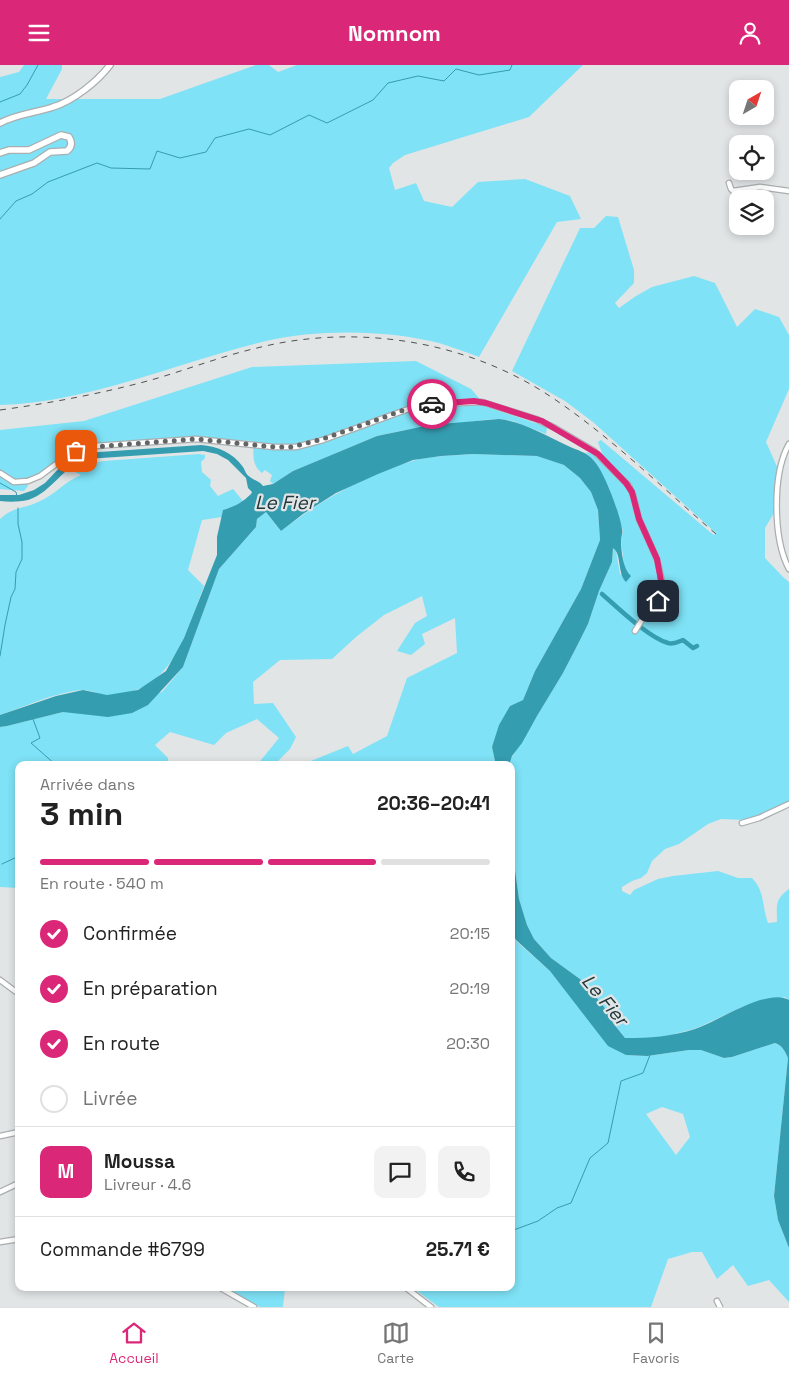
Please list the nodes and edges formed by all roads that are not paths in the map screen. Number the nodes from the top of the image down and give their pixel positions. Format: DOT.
graph roads {
  1 [pos="110,65"];
  2 [pos="0,123"];
  3 [pos="0,153"];
  4 [pos="0,175"];
  5 [pos="729,183"];
  6 [pos="789,191"];
  7 [pos="789,444"];
  8 [pos="0,473"];
  9 [pos="789,569"];
  10 [pos="637,627"];
  11 [pos="789,804"];
  12 [pos="742,823"];
  13 [pos="0,980"];
  14 [pos="15,991"];
  15 [pos="15,1134"];
  16 [pos="0,1136"];
  17 [pos="15,1185"];
  18 [pos="0,1192"];
  19 [pos="15,1240"];
  20 [pos="0,1242"];
  21 [pos="224,1291"];
  22 [pos="410,1291"];
  23 [pos="717,1301"];
  24 [pos="242,1304"];
  25 [pos="254,1307"];
  26 [pos="431,1307"];
  27 [pos="720,1307"];
  1 -- 2 [label="street"];
  3 -- 4 [label="street"];
  5 -- 6 [label="street"];
  7 -- 9 [label="street"];
  8 -- 10 [label="street"];
  11 -- 12 [label="street"];
  13 -- 14 [label="street"];
  15 -- 16 [label="street"];
  17 -- 18 [label="street"];
  19 -- 20 [label="street"];
  21 -- 24 [label="street"];
  22 -- 26 [label="street"];
  23 -- 27 [label="street"];
  24 -- 25 [label="street"];
}
